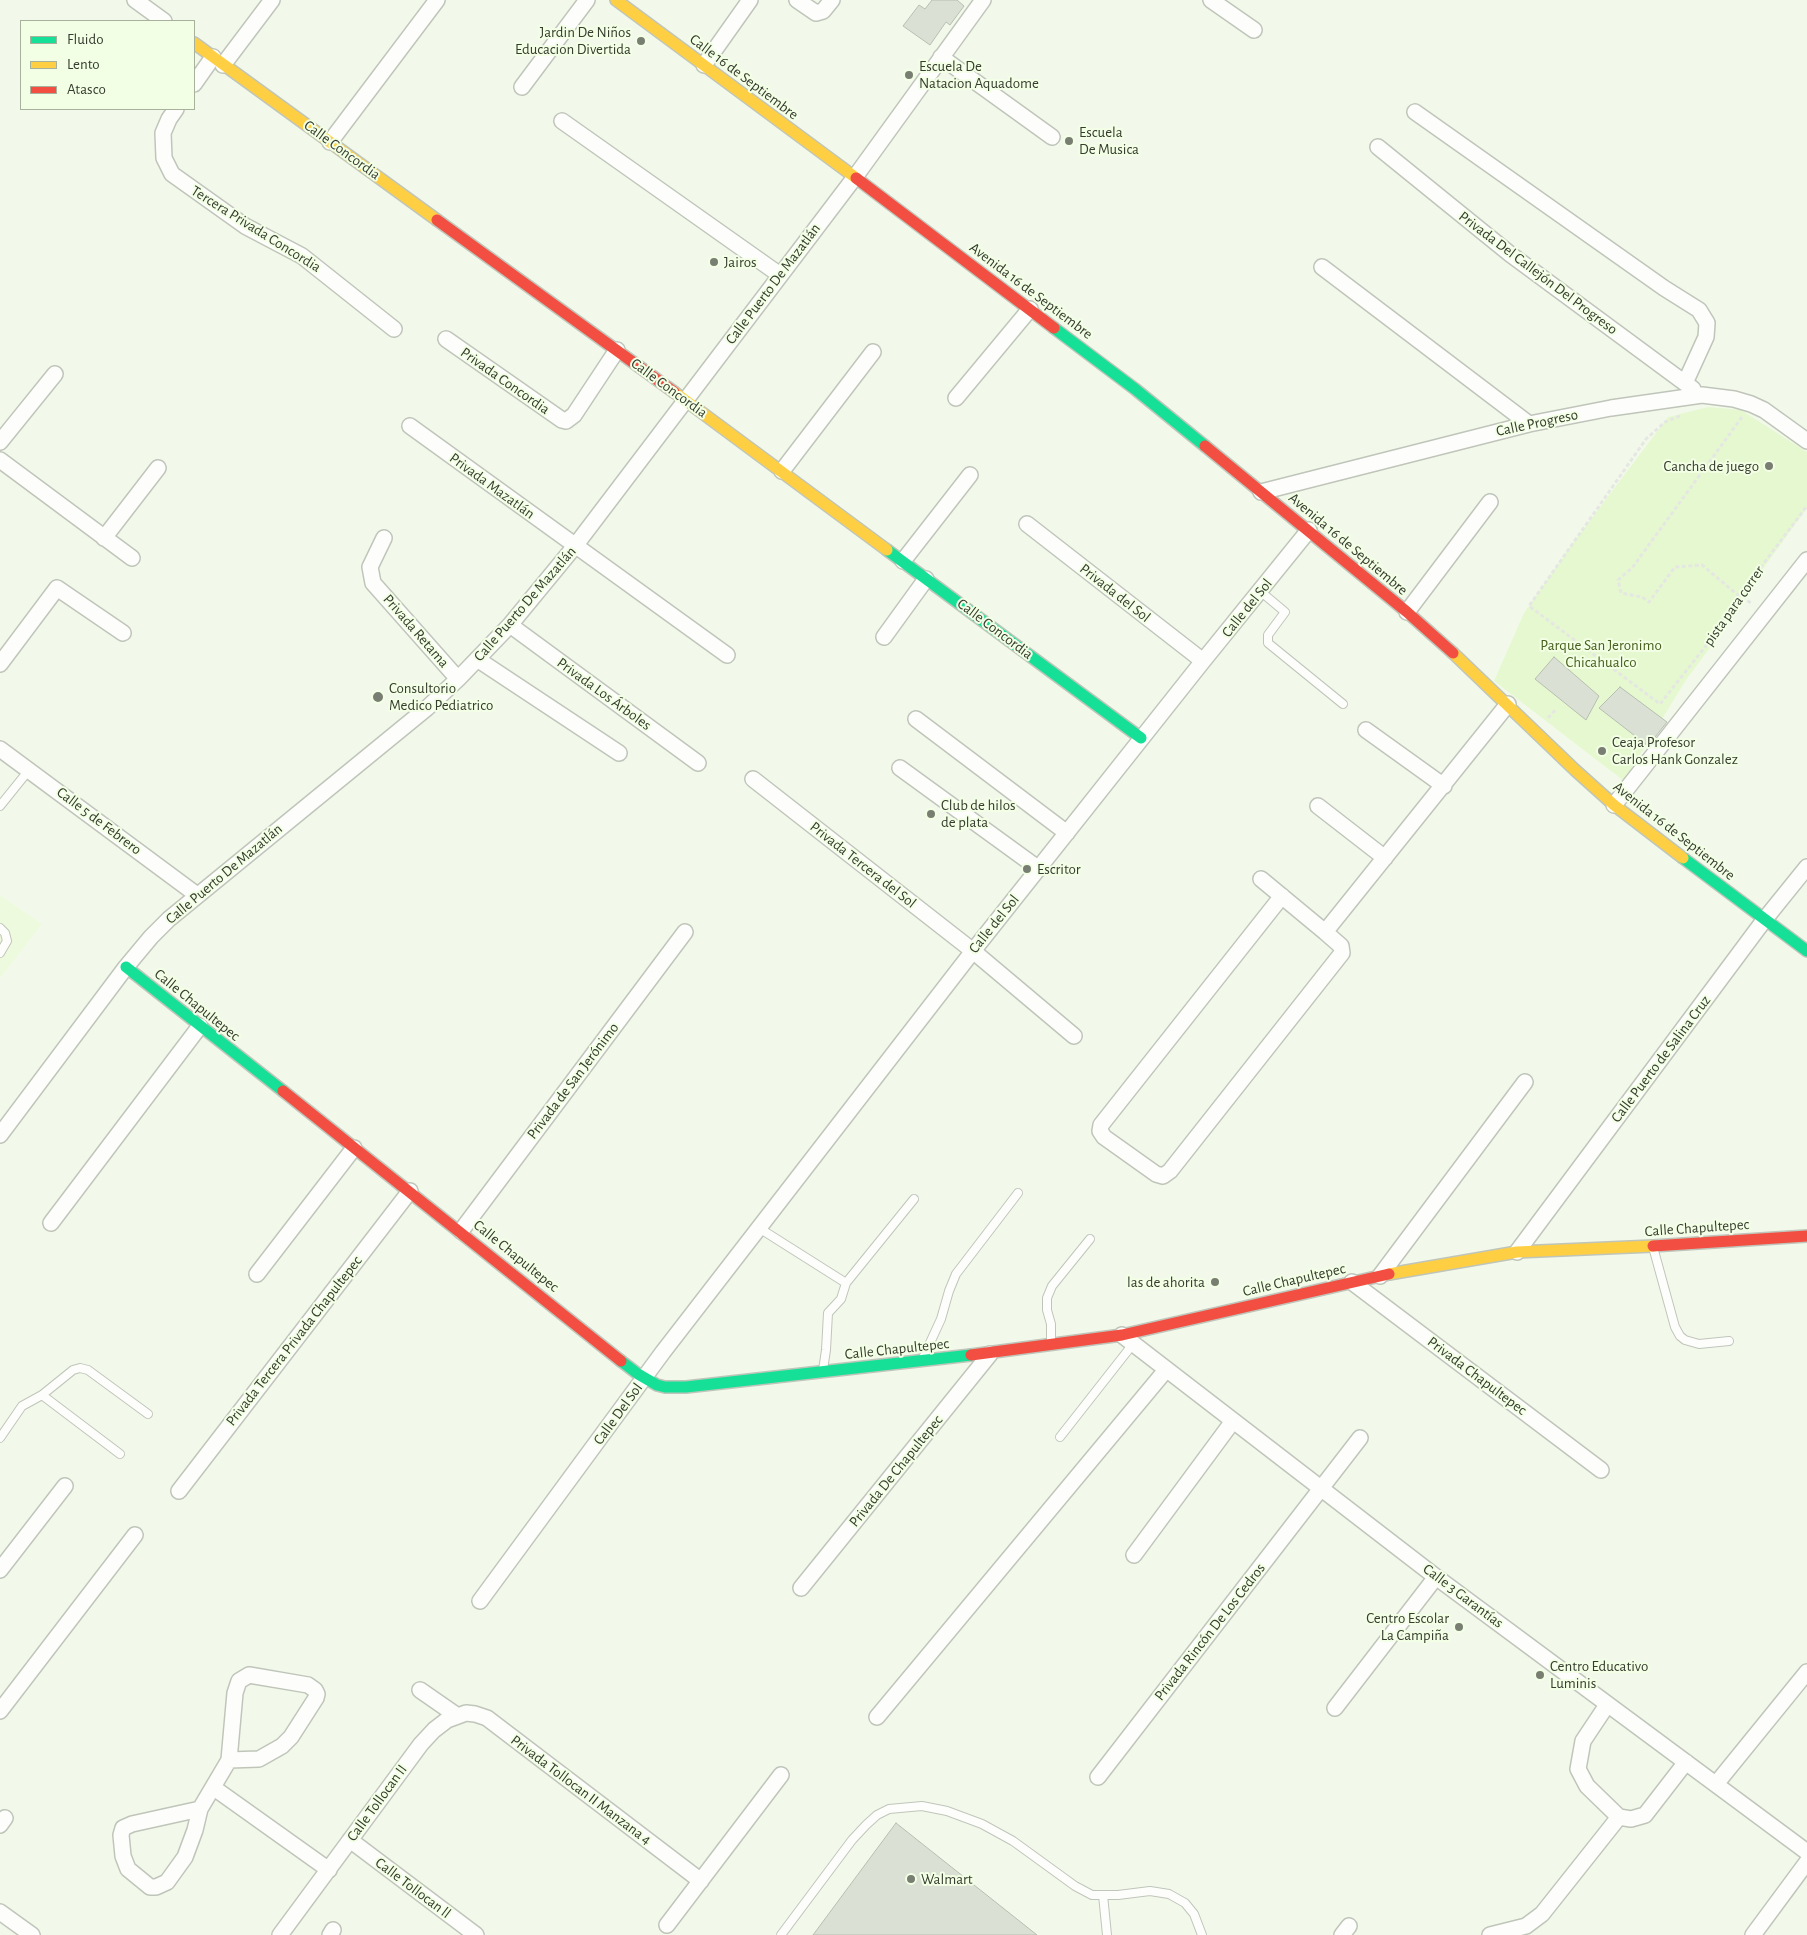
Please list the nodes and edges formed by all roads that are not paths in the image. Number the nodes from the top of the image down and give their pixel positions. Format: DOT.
graph roads {
  1 [pos="135,0"];
  2 [pos="272,0"];
  3 [pos="437,0"];
  4 [pos="587,0"];
  5 [pos="616,0"];
  6 [pos="750,0"];
  7 [pos="797,0"];
  8 [pos="832,0"];
  9 [pos="983,0"];
  10 [pos="1211,0"];
  11 [pos="163,20"];
  12 [pos="1254,30"];
  13 [pos="195,44"];
  14 [pos="941,57"];
  15 [pos="218,61"];
  16 [pos="704,66"];
  17 [pos="195,83"];
  18 [pos="522,87"];
  19 [pos="175,110"];
  20 [pos="1416,112"];
  21 [pos="562,121"];
  22 [pos="1052,137"];
  23 [pos="330,142"];
  24 [pos="1378,147"];
  25 [pos="855,177"];
  26 [pos="1322,267"];
  27 [pos="780,275"];
  28 [pos="1030,309"];
  29 [pos="394,329"];
  30 [pos="446,339"];
  31 [pos="617,350"];
  32 [pos="873,352"];
  33 [pos="55,374"];
  34 [pos="1685,383"];
  35 [pos="1702,396"];
  36 [pos="956,398"];
  37 [pos="685,400"];
  38 [pos="1529,424"];
  39 [pos="410,426"];
  40 [pos="1807,441"];
  41 [pos="0,442"];
  42 [pos="0,460"];
  43 [pos="158,468"];
  44 [pos="782,471"];
  45 [pos="970,475"];
  46 [pos="1261,492"];
  47 [pos="1490,502"];
  48 [pos="1026,524"];
  49 [pos="1309,530"];
  50 [pos="104,538"];
  51 [pos="384,538"];
  52 [pos="575,546"];
  53 [pos="132,558"];
  54 [pos="1807,560"];
  55 [pos="904,561"];
  56 [pos="926,579"];
  57 [pos="1260,592"];
  58 [pos="1408,612"];
  59 [pos="510,625"];
  60 [pos="123,633"];
  61 [pos="884,636"];
  62 [pos="727,655"];
  63 [pos="477,659"];
  64 [pos="1202,661"];
  65 [pos="0,664"];
  66 [pos="458,679"];
  67 [pos="1343,704"];
  68 [pos="1508,704"];
  69 [pos="916,718"];
  70 [pos="1366,730"];
  71 [pos="1141,738"];
  72 [pos="0,748"];
  73 [pos="619,753"];
  74 [pos="698,763"];
  75 [pos="900,768"];
  76 [pos="29,770"];
  77 [pos="753,779"];
  78 [pos="1444,786"];
  79 [pos="1614,805"];
  80 [pos="0,806"];
  81 [pos="1318,806"];
  82 [pos="1067,833"];
  83 [pos="1385,858"];
  84 [pos="1807,867"];
  85 [pos="1039,869"];
  86 [pos="1261,878"];
  87 [pos="197,894"];
  88 [pos="1282,896"];
  89 [pos="1765,919"];
  90 [pos="0,928"];
  91 [pos="685,932"];
  92 [pos="1325,932"];
  93 [pos="973,951"];
  94 [pos="1807,951"];
  95 [pos="0,953"];
  96 [pos="126,967"];
  97 [pos="200,1026"];
  98 [pos="1074,1036"];
  99 [pos="1525,1082"];
  100 [pos="0,1135"];
  101 [pos="354,1148"];
  102 [pos="410,1191"];
  103 [pos="1018,1193"];
  104 [pos="914,1199"];
  105 [pos="51,1223"];
  106 [pos="759,1228"];
  107 [pos="461,1231"];
  108 [pos="1807,1236"];
  109 [pos="1090,1239"];
  110 [pos="1653,1246"];
  111 [pos="1517,1252"];
  112 [pos="257,1274"];
  113 [pos="1380,1276"];
  114 [pos="1352,1282"];
  115 [pos="846,1283"];
  116 [pos="1127,1340"];
  117 [pos="1729,1341"];
  118 [pos="1051,1345"];
  119 [pos="990,1354"];
  120 [pos="921,1362"];
  121 [pos="1166,1370"];
  122 [pos="822,1372"];
  123 [pos="644,1378"];
  124 [pos="42,1395"];
  125 [pos="148,1414"];
  126 [pos="1233,1421"];
  127 [pos="0,1438"];
  128 [pos="1060,1438"];
  129 [pos="1360,1438"];
  130 [pos="120,1454"];
  131 [pos="1601,1470"];
  132 [pos="65,1486"];
  133 [pos="1321,1488"];
  134 [pos="179,1491"];
  135 [pos="135,1535"];
  136 [pos="1134,1555"];
  137 [pos="0,1570"];
  138 [pos="1436,1576"];
  139 [pos="801,1588"];
  140 [pos="480,1601"];
  141 [pos="1807,1672"];
  142 [pos="420,1690"];
  143 [pos="1607,1705"];
  144 [pos="1335,1708"];
  145 [pos="0,1711"];
  146 [pos="456,1715"];
  147 [pos="877,1717"];
  148 [pos="229,1760"];
  149 [pos="1686,1762"];
  150 [pos="781,1775"];
  151 [pos="1098,1777"];
  152 [pos="1716,1784"];
  153 [pos="214,1788"];
  154 [pos="200,1809"];
  155 [pos="1619,1817"];
  156 [pos="350,1840"];
  157 [pos="1807,1852"];
  158 [pos="1807,1862"];
  159 [pos="329,1870"];
  160 [pos="701,1881"];
  161 [pos="1103,1895"];
  162 [pos="0,1912"];
  163 [pos="667,1925"];
  164 [pos="32,1935"];
  165 [pos="280,1935"];
  166 [pos="476,1935"];
  167 [pos="781,1935"];
  168 [pos="1107,1935"];
  169 [pos="1202,1935"];
  170 [pos="1490,1935"];
  171 [pos="1753,1935"];
  1 -- 11 [label="street"];
  2 -- 15 [label="street"];
  3 -- 23 [label="street"];
  4 -- 18 [label="street"];
  5 -- 16 [label="street, Calle 16 de Septiembre"];
  6 -- 16 [label="street"];
  7 -- 8 [label="street"];
  9 -- 14 [label="street, Calle Puerto De Mazatlán"];
  10 -- 12 [label="street"];
  13 -- 15 [label="street, Calle Concordia"];
  14 -- 22 [label="street"];
  14 -- 25 [label="street, Calle Puerto De Mazatlán"];
  15 -- 17 [label="street"];
  15 -- 23 [label="street, Calle Concordia"];
  16 -- 25 [label="street, Calle 16 de Septiembre"];
  19 -- 29 [label="street, Tercera Privada Concordia"];
  20 -- 34 [label="street"];
  21 -- 27 [label="street"];
  23 -- 31 [label="street, Calle Concordia"];
  24 -- 34 [label="street, Privada Del Callejón Del Progreso"];
  25 -- 27 [label="street, Calle Puerto De Mazatlán"];
  25 -- 28 [label="street, Avenida 16 de Septiembre"];
  26 -- 38 [label="street"];
  27 -- 37 [label="street, Calle Puerto De Mazatlán"];
  28 -- 36 [label="street"];
  28 -- 46 [label="street, Avenida 16 de Septiembre"];
  30 -- 31 [label="street, Privada Concordia"];
  31 -- 37 [label="street, Calle Concordia"];
  32 -- 44 [label="street"];
  33 -- 41 [label="street"];
  34 -- 35 [label="street, Privada Del Callejón Del Progreso"];
  35 -- 38 [label="street, Calle Progreso"];
  35 -- 40 [label="street, Calle Progreso"];
  37 -- 44 [label="street, Calle Concordia"];
  37 -- 52 [label="street, Calle Puerto De Mazatlán"];
  38 -- 46 [label="street, Calle Progreso"];
  39 -- 52 [label="street, Privada Mazatlán"];
  42 -- 50 [label="street"];
  43 -- 50 [label="street"];
  44 -- 55 [label="street, Calle Concordia"];
  45 -- 55 [label="street"];
  46 -- 49 [label="street, Avenida 16 de Septiembre"];
  47 -- 58 [label="street"];
  48 -- 64 [label="street, Privada del Sol"];
  49 -- 57 [label="street, Calle del Sol"];
  49 -- 58 [label="street, Avenida 16 de Septiembre"];
  50 -- 53 [label="street"];
  51 -- 66 [label="street, Privada Retama"];
  52 -- 59 [label="street, Calle Puerto De Mazatlán"];
  52 -- 62 [label="street, Privada Mazatlán"];
  54 -- 79 [label="street"];
  55 -- 56 [label="street, Calle Concordia"];
  56 -- 61 [label="street"];
  56 -- 71 [label="street, Calle Concordia"];
  57 -- 64 [label="street, Calle del Sol"];
  57 -- 67 [label="lane"];
  58 -- 68 [label="street, Avenida 16 de Septiembre"];
  59 -- 63 [label="street, Calle Puerto De Mazatlán"];
  59 -- 74 [label="street, Privada Los Árboles"];
  60 -- 65 [label="street"];
  63 -- 66 [label="street, Calle Puerto De Mazatlán"];
  63 -- 73 [label="street"];
  64 -- 71 [label="street, Calle del Sol"];
  66 -- 87 [label="street, Calle Puerto De Mazatlán"];
  68 -- 78 [label="street"];
  68 -- 79 [label="street, Avenida 16 de Septiembre"];
  69 -- 82 [label="street"];
  70 -- 78 [label="street"];
  71 -- 82 [label="street, Calle del Sol"];
  72 -- 76 [label="street, Calle 5 de Febrero"];
  75 -- 85 [label="street"];
  76 -- 80 [label="lane"];
  76 -- 87 [label="street, Calle 5 de Febrero"];
  77 -- 93 [label="street, Privada Tercera del Sol"];
  78 -- 83 [label="street"];
  79 -- 89 [label="street, Avenida 16 de Septiembre"];
  81 -- 83 [label="street"];
  82 -- 85 [label="street, Calle del Sol"];
  83 -- 92 [label="street"];
  84 -- 89 [label="street, Calle Puerto de Salina Cruz"];
  85 -- 93 [label="street, Calle del Sol"];
  86 -- 88 [label="street"];
  87 -- 96 [label="street, Calle Puerto De Mazatlán"];
  88 -- 92 [label="street"];
  88 -- 92 [label="street"];
  89 -- 94 [label="street, Avenida 16 de Septiembre"];
  89 -- 111 [label="street, Calle Puerto de Salina Cruz"];
  90 -- 95 [label="lane"];
  91 -- 107 [label="street, Privada de San Jerónimo"];
  93 -- 98 [label="street, Privada Tercera del Sol"];
  93 -- 106 [label="street, Calle del Sol"];
  96 -- 97 [label="street, Calle Chapultepec"];
  96 -- 100 [label="street, Calle Puerto De Mazatlán"];
  97 -- 101 [label="street, Calle Chapultepec"];
  97 -- 105 [label="street"];
  99 -- 113 [label="street"];
  101 -- 102 [label="street, Calle Chapultepec"];
  101 -- 112 [label="street"];
  102 -- 107 [label="street, Calle Chapultepec"];
  102 -- 134 [label="street, Privada Tercera Privada Chapultepec"];
  103 -- 120 [label="lane"];
  104 -- 115 [label="lane"];
  106 -- 115 [label="lane"];
  106 -- 123 [label="street, Calle Del Sol"];
  107 -- 123 [label="street, Calle Chapultepec"];
  108 -- 110 [label="street, Calle Chapultepec"];
  109 -- 118 [label="lane"];
  110 -- 111 [label="street, Calle Chapultepec"];
  110 -- 117 [label="lane"];
  111 -- 113 [label="street, Calle Chapultepec"];
  113 -- 114 [label="street, Calle Chapultepec"];
  114 -- 116 [label="street, Calle Chapultepec"];
  114 -- 131 [label="street, Privada Chapultepec"];
  115 -- 122 [label="lane"];
  116 -- 118 [label="street, Calle Chapultepec"];
  116 -- 121 [label="street, Calle 3 Garantías"];
  116 -- 128 [label="lane"];
  118 -- 119 [label="street, Calle Chapultepec"];
  119 -- 120 [label="street, Calle Chapultepec"];
  119 -- 139 [label="street, Privada De Chapultepec"];
  120 -- 122 [label="street, Calle Chapultepec"];
  121 -- 126 [label="street, Calle 3 Garantías"];
  121 -- 147 [label="street"];
  122 -- 123 [label="street, Calle Chapultepec"];
  123 -- 140 [label="street, Calle Del Sol"];
  124 -- 125 [label="lane"];
  124 -- 127 [label="lane"];
  124 -- 130 [label="lane"];
  126 -- 133 [label="street, Calle 3 Garantías"];
  126 -- 136 [label="street"];
  129 -- 133 [label="street, Privada Rincón De Los Cedros"];
  132 -- 137 [label="street"];
  133 -- 138 [label="street, Calle 3 Garantías"];
  133 -- 151 [label="street, Privada Rincón De Los Cedros"];
  135 -- 145 [label="street"];
  138 -- 143 [label="street, Calle 3 Garantías"];
  138 -- 144 [label="street"];
  141 -- 152 [label="street"];
  142 -- 146 [label="street"];
  143 -- 149 [label="street, Calle 3 Garantías"];
  143 -- 155 [label="street"];
  146 -- 156 [label="street, Calle Tollocan II"];
  146 -- 160 [label="street, Privada Tollocan II Manzana 4"];
  148 -- 148 [label="street"];
  148 -- 153 [label="street"];
  149 -- 152 [label="street, Calle 3 Garantías"];
  149 -- 155 [label="street"];
  150 -- 160 [label="street"];
  152 -- 157 [label="street, Calle 3 Garantías"];
  153 -- 154 [label="street"];
  153 -- 159 [label="street"];
  154 -- 154 [label="street"];
  155 -- 170 [label="street"];
  156 -- 159 [label="street, Calle Tollocan II"];
  156 -- 166 [label="street, Calle Tollocan ll"];
  158 -- 171 [label="street"];
  159 -- 165 [label="street, Calle Tollocan II"];
  160 -- 163 [label="street"];
  161 -- 167 [label="lane"];
  161 -- 168 [label="lane"];
  161 -- 169 [label="lane"];
  162 -- 164 [label="street"];
}
